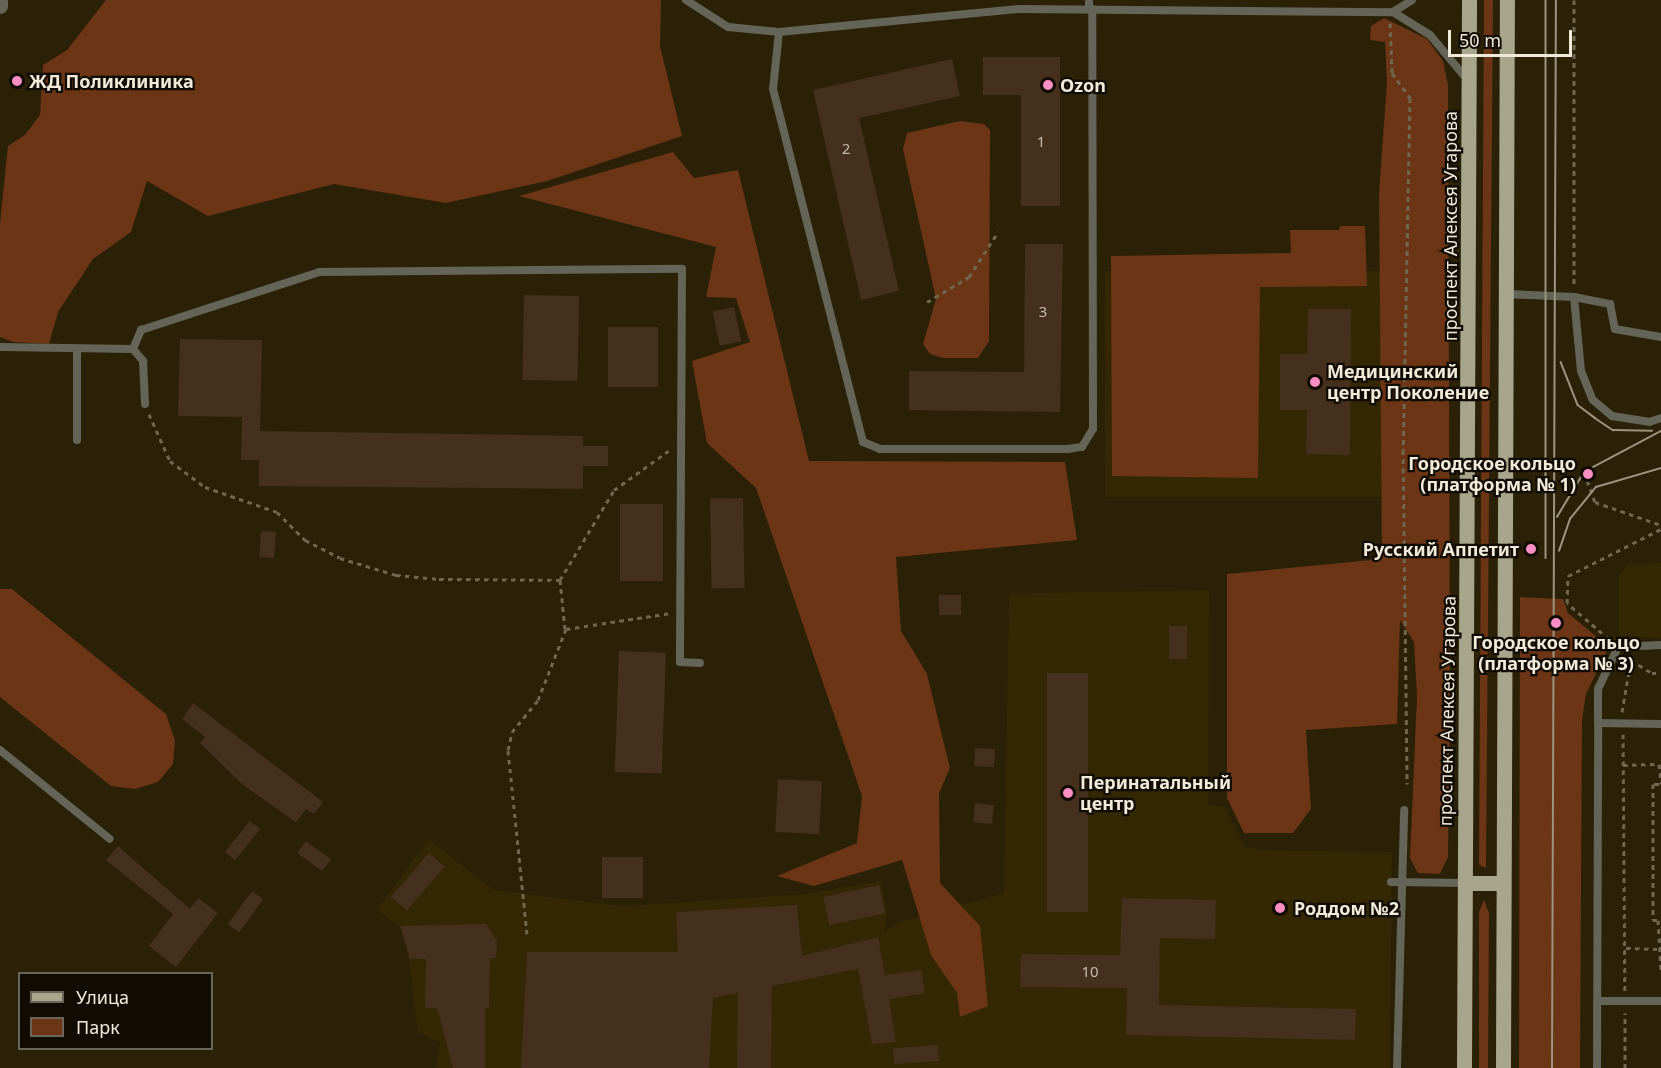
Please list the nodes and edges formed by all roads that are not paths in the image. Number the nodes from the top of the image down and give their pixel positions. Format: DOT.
graph roads {
  1 [pos="0,0"];
  2 [pos="686,0"];
  3 [pos="1089,0"];
  4 [pos="1292,0"];
  5 [pos="1412,0"];
  6 [pos="1469,0"];
  7 [pos="1507,0"];
  8 [pos="0,6"];
  9 [pos="1091,9"];
  10 [pos="1292,11"];
  11 [pos="1391,12"];
  12 [pos="779,32"];
  13 [pos="1470,83"];
  14 [pos="1506,294"];
  15 [pos="1574,297"];
  16 [pos="1661,337"];
  17 [pos="0,347"];
  18 [pos="77,350"];
  19 [pos="134,350"];
  20 [pos="145,404"];
  21 [pos="1661,418"];
  22 [pos="77,440"];
  23 [pos="1661,645"];
  24 [pos="700,663"];
  25 [pos="1598,723"];
  26 [pos="1661,724"];
  27 [pos="0,750"];
  28 [pos="1404,810"];
  29 [pos="110,839"];
  30 [pos="1404,881"];
  31 [pos="1392,882"];
  32 [pos="1465,883"];
  33 [pos="1503,883"];
  34 [pos="1597,1001"];
  35 [pos="1661,1001"];
  36 [pos="1397,1068"];
  37 [pos="1464,1068"];
  38 [pos="1503,1068"];
  39 [pos="1597,1068"];
  1 -- 8 [label="street"];
  2 -- 12 [label="lane"];
  3 -- 9 [label="lane"];
  4 -- 10 [label="lane"];
  5 -- 11 [label="lane"];
  6 -- 13 [label="main road, проспект Алексея Угарова"];
  7 -- 14 [label="main road"];
  9 -- 10 [label="lane"];
  9 -- 12 [label="lane"];
  9 -- 12 [label="lane"];
  10 -- 11 [label="lane"];
  11 -- 13 [label="lane"];
  13 -- 32 [label="main road, проспект Алексея Угарова"];
  14 -- 15 [label="lane"];
  14 -- 33 [label="main road"];
  15 -- 16 [label="lane"];
  15 -- 21 [label="lane"];
  17 -- 18 [label="lane"];
  18 -- 19 [label="lane"];
  18 -- 22 [label="lane"];
  19 -- 20 [label="lane"];
  19 -- 24 [label="lane"];
  23 -- 25 [label="lane"];
  25 -- 26 [label="lane"];
  25 -- 34 [label="lane"];
  27 -- 29 [label="lane"];
  28 -- 30 [label="lane"];
  30 -- 31 [label="lane"];
  30 -- 32 [label="lane"];
  30 -- 36 [label="lane"];
  32 -- 33 [label="main road"];
  32 -- 37 [label="main road, проспект Алексея Угарова"];
  33 -- 38 [label="main road"];
  34 -- 35 [label="lane"];
  34 -- 39 [label="lane"];
}
